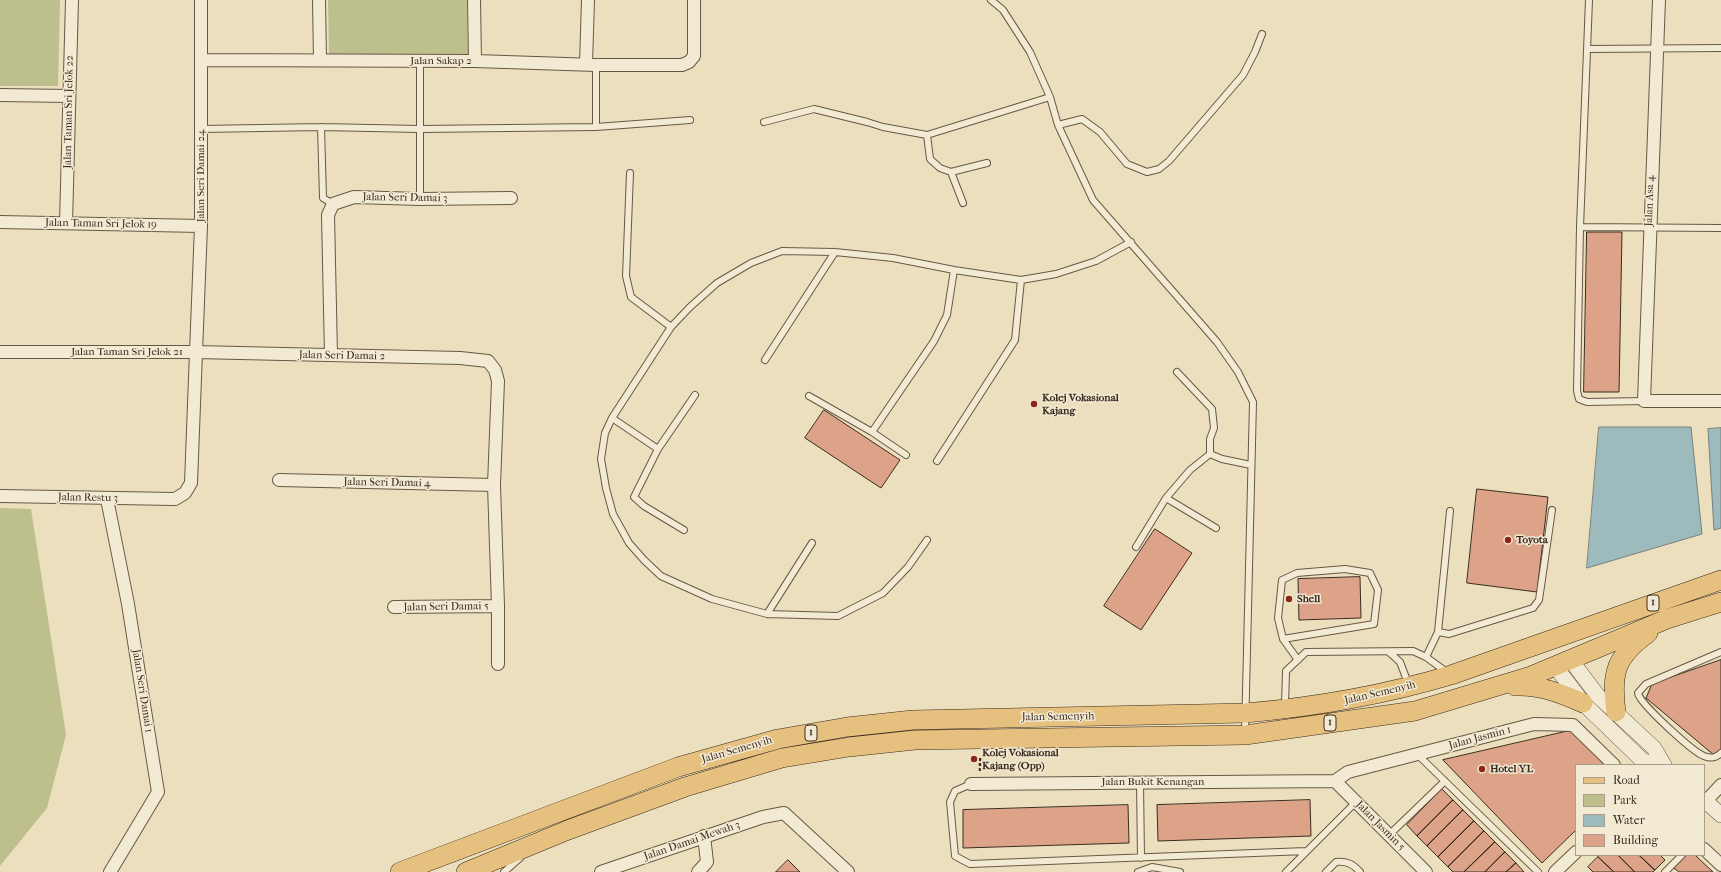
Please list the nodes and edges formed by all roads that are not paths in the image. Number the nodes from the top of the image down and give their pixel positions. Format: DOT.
graph roads {
  1 [pos="72,0"];
  2 [pos="201,0"];
  3 [pos="319,0"];
  4 [pos="474,0"];
  5 [pos="588,0"];
  6 [pos="694,0"];
  7 [pos="991,0"];
  8 [pos="1589,0"];
  9 [pos="1658,0"];
  10 [pos="1262,34"];
  11 [pos="1656,48"];
  12 [pos="1721,48"];
  13 [pos="1588,49"];
  14 [pos="200,60"];
  15 [pos="320,60"];
  16 [pos="420,61"];
  17 [pos="475,61"];
  18 [pos="591,65"];
  19 [pos="0,95"];
  20 [pos="69,96"];
  21 [pos="1050,97"];
  22 [pos="690,120"];
  23 [pos="764,122"];
  24 [pos="1058,125"];
  25 [pos="321,127"];
  26 [pos="596,127"];
  27 [pos="201,129"];
  28 [pos="420,129"];
  29 [pos="927,135"];
  30 [pos="987,163"];
  31 [pos="951,172"];
  32 [pos="630,173"];
  33 [pos="511,198"];
  34 [pos="420,199"];
  35 [pos="963,203"];
  36 [pos="332,204"];
  37 [pos="0,222"];
  38 [pos="66,223"];
  39 [pos="201,226"];
  40 [pos="1580,227"];
  41 [pos="1649,228"];
  42 [pos="1721,228"];
  43 [pos="1131,242"];
  44 [pos="835,252"];
  45 [pos="954,270"];
  46 [pos="1021,280"];
  47 [pos="671,326"];
  48 [pos="0,352"];
  49 [pos="196,352"];
  50 [pos="331,355"];
  51 [pos="765,360"];
  52 [pos="1177,372"];
  53 [pos="695,395"];
  54 [pos="809,396"];
  55 [pos="1644,401"];
  56 [pos="1721,401"];
  57 [pos="612,418"];
  58 [pos="872,432"];
  59 [pos="658,449"];
  60 [pos="1210,454"];
  61 [pos="906,455"];
  62 [pos="937,462"];
  63 [pos="1251,465"];
  64 [pos="279,480"];
  65 [pos="494,485"];
  66 [pos="0,496"];
  67 [pos="1166,498"];
  68 [pos="107,499"];
  69 [pos="175,499"];
  70 [pos="1552,510"];
  71 [pos="1450,511"];
  72 [pos="1216,528"];
  73 [pos="684,530"];
  74 [pos="927,540"];
  75 [pos="812,542"];
  76 [pos="1136,548"];
  77 [pos="1721,580"];
  78 [pos="1721,602"];
  79 [pos="498,606"];
  80 [pos="394,607"];
  81 [pos="767,614"];
  82 [pos="1667,619"];
  83 [pos="1586,626"];
  84 [pos="1438,632"];
  85 [pos="1282,640"];
  86 [pos="1530,647"];
  87 [pos="1389,652"];
  88 [pos="1721,652"];
  89 [pos="1426,657"];
  90 [pos="1298,660"];
  91 [pos="1562,660"];
  92 [pos="498,664"];
  93 [pos="1451,675"];
  94 [pos="1410,687"];
  95 [pos="1487,689"];
  96 [pos="1583,703"];
  97 [pos="1285,710"];
  98 [pos="1616,712"];
  99 [pos="1245,713"];
  100 [pos="1245,735"];
  101 [pos="1721,753"];
  102 [pos="1418,755"];
  103 [pos="1613,764"];
  104 [pos="1659,764"];
  105 [pos="1663,764"];
  106 [pos="1335,781"];
  107 [pos="1445,781"];
  108 [pos="1140,782"];
  109 [pos="971,784"];
  110 [pos="1721,785"];
  111 [pos="1705,801"];
  112 [pos="1356,802"];
  113 [pos="1721,815"];
  114 [pos="568,830"];
  115 [pos="1389,835"];
  116 [pos="704,836"];
  117 [pos="1705,850"];
  118 [pos="1306,851"];
  119 [pos="1575,853"];
  120 [pos="1681,856"];
  121 [pos="1141,858"];
  122 [pos="1721,865"];
  123 [pos="110,872"];
  124 [pos="400,872"];
  125 [pos="466,872"];
  126 [pos="504,872"];
  127 [pos="601,872"];
  128 [pos="698,872"];
  129 [pos="848,872"];
  130 [pos="1138,872"];
  131 [pos="1180,872"];
  132 [pos="1286,872"];
  133 [pos="1326,872"];
  134 [pos="1360,872"];
  135 [pos="1426,872"];
  136 [pos="1538,872"];
  137 [pos="1555,872"];
  138 [pos="1665,872"];
  1 -- 20 [label="street, Jalan Taman Sri Jelok 22"];
  2 -- 14 [label="street, Jalan Seri Damai 24"];
  3 -- 15 [label="street"];
  4 -- 17 [label="street"];
  5 -- 18 [label="street"];
  6 -- 18 [label="street, Jalan Sakap 2"];
  7 -- 21 [label="lane"];
  8 -- 13 [label="lane"];
  9 -- 11 [label="street, Jalan Asa 4"];
  10 -- 24 [label="lane"];
  11 -- 12 [label="lane"];
  11 -- 13 [label="lane"];
  11 -- 41 [label="street, Jalan Asa 4"];
  13 -- 40 [label="lane"];
  14 -- 15 [label="street, Jalan Sakap 2"];
  14 -- 27 [label="street, Jalan Seri Damai 24"];
  15 -- 16 [label="street, Jalan Sakap 2"];
  16 -- 17 [label="street, Jalan Sakap 2"];
  16 -- 28 [label="lane"];
  17 -- 18 [label="street, Jalan Sakap 2"];
  18 -- 26 [label="lane"];
  19 -- 20 [label="street"];
  20 -- 38 [label="street, Jalan Taman Sri Jelok 22"];
  21 -- 24 [label="lane"];
  21 -- 29 [label="lane"];
  22 -- 26 [label="lane"];
  23 -- 29 [label="lane"];
  24 -- 43 [label="lane"];
  25 -- 27 [label="lane"];
  25 -- 28 [label="lane"];
  25 -- 36 [label="lane"];
  26 -- 28 [label="lane"];
  27 -- 39 [label="street, Jalan Seri Damai 24"];
  28 -- 34 [label="lane"];
  29 -- 31 [label="lane"];
  30 -- 31 [label="lane"];
  31 -- 35 [label="lane"];
  32 -- 47 [label="lane"];
  33 -- 34 [label="street, Jalan Seri Damai 3"];
  34 -- 36 [label="street, Jalan Seri Damai 3"];
  36 -- 50 [label="street"];
  37 -- 38 [label="street, Jalan Taman Sri Jelok 19"];
  38 -- 39 [label="street, Jalan Taman Sri Jelok 19"];
  39 -- 49 [label="street, Jalan Seri Damai 24"];
  40 -- 41 [label="lane"];
  40 -- 55 [label="lane"];
  41 -- 42 [label="lane"];
  41 -- 55 [label="street, Jalan Asa 4"];
  43 -- 46 [label="lane"];
  43 -- 63 [label="lane"];
  44 -- 45 [label="lane"];
  44 -- 47 [label="lane"];
  44 -- 51 [label="lane"];
  45 -- 46 [label="lane"];
  45 -- 58 [label="lane"];
  46 -- 62 [label="lane"];
  47 -- 57 [label="lane"];
  48 -- 49 [label="street, Jalan Taman Sri Jelok 21"];
  49 -- 50 [label="street, Jalan Seri Damai 2"];
  49 -- 69 [label="street, Jalan Taman Sri Jelok 21"];
  50 -- 65 [label="street, Jalan Seri Damai 2"];
  52 -- 60 [label="lane"];
  53 -- 59 [label="lane"];
  54 -- 58 [label="lane"];
  55 -- 56 [label="street"];
  57 -- 59 [label="lane"];
  57 -- 81 [label="lane"];
  58 -- 61 [label="lane"];
  59 -- 73 [label="lane"];
  60 -- 63 [label="lane"];
  60 -- 67 [label="lane"];
  63 -- 99 [label="lane"];
  64 -- 65 [label="street, Jalan Seri Damai 4"];
  65 -- 79 [label="street"];
  66 -- 68 [label="street, Jalan Restu 3"];
  67 -- 72 [label="lane"];
  67 -- 76 [label="lane"];
  68 -- 69 [label="street, Jalan Restu 3"];
  68 -- 123 [label="street, Jalan Seri Damai 1"];
  70 -- 84 [label="lane"];
  71 -- 84 [label="lane"];
  74 -- 81 [label="lane"];
  75 -- 81 [label="lane"];
  77 -- 83 [label="main road, Jalan Semenyih / 1"];
  78 -- 82 [label="main road, Jalan Semenyih / 1"];
  79 -- 80 [label="street, Jalan Seri Damai 5"];
  79 -- 92 [label="street"];
  82 -- 91 [label="main road, Jalan Semenyih / 1"];
  82 -- 98 [label="main road"];
  83 -- 86 [label="main road, Jalan Semenyih / 1"];
  83 -- 91 [label="main road"];
  84 -- 89 [label="lane"];
  85 -- 85 [label="lane"];
  85 -- 90 [label="lane"];
  86 -- 91 [label="main road"];
  86 -- 93 [label="main road, Jalan Semenyih / 1"];
  87 -- 89 [label="lane"];
  87 -- 90 [label="lane"];
  87 -- 94 [label="lane"];
  88 -- 101 [label="lane"];
  89 -- 93 [label="lane"];
  90 -- 97 [label="lane"];
  91 -- 95 [label="main road, Jalan Semenyih / 1"];
  91 -- 96 [label="street"];
  91 -- 98 [label="street"];
  93 -- 94 [label="main road, Jalan Semenyih / 1"];
  94 -- 97 [label="main road, Jalan Semenyih / 1"];
  95 -- 96 [label="main road"];
  95 -- 100 [label="main road, Jalan Semenyih / 1"];
  96 -- 104 [label="street"];
  97 -- 99 [label="main road, Jalan Semenyih / 1"];
  98 -- 105 [label="street"];
  99 -- 100 [label="lane"];
  99 -- 124 [label="main road, Jalan Semenyih / 1"];
  100 -- 114 [label="main road, Jalan Semenyih / 1"];
  102 -- 103 [label="street, Jalan Jasmin 1"];
  102 -- 106 [label="street, Jalan Jasmin 1"];
  102 -- 107 [label="lane"];
  106 -- 108 [label="street, Jalan Bukit Kenangan"];
  106 -- 112 [label="street, Jalan Jasmin 5"];
  107 -- 115 [label="lane"];
  107 -- 136 [label="lane"];
  108 -- 109 [label="street, Jalan Bukit Kenangan"];
  108 -- 121 [label="lane"];
  109 -- 121 [label="lane"];
  110 -- 111 [label="street"];
  111 -- 113 [label="street"];
  112 -- 115 [label="street, Jalan Jasmin 5"];
  112 -- 118 [label="lane"];
  114 -- 125 [label="main road, Jalan Semenyih / 1"];
  114 -- 126 [label="lane"];
  115 -- 135 [label="street, Jalan Jasmin 5"];
  116 -- 127 [label="street, Jalan Damai Mewah 3"];
  116 -- 128 [label="street"];
  116 -- 129 [label="street, Jalan Damai Mewah 3"];
  117 -- 122 [label="street"];
  118 -- 121 [label="lane"];
  118 -- 132 [label="lane"];
  119 -- 137 [label="street"];
  120 -- 138 [label="lane"];
  130 -- 131 [label="lane"];
  133 -- 134 [label="lane"];
}
